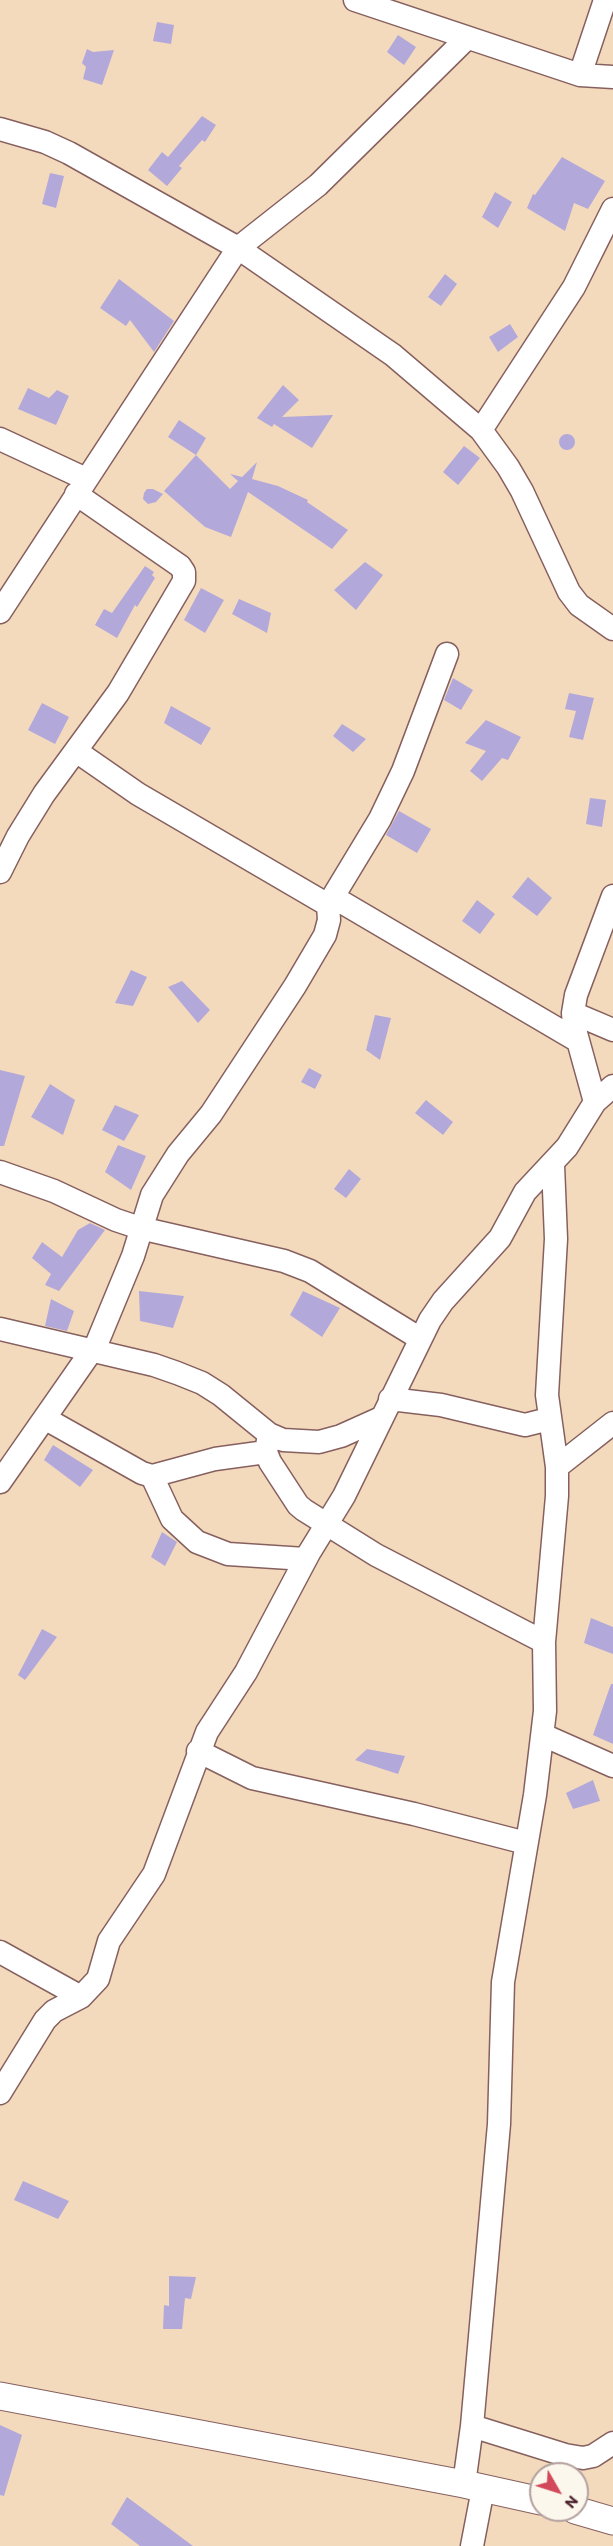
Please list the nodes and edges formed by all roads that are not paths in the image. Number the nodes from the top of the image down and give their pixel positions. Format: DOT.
graph roads {
  1 [pos="355,0"];
  2 [pos="605,0"];
  3 [pos="467,38"];
  4 [pos="580,75"];
  5 [pos="613,77"];
  6 [pos="0,129"];
  7 [pos="613,209"];
  8 [pos="238,248"];
  9 [pos="481,430"];
  10 [pos="0,439"];
  11 [pos="81,487"];
  12 [pos="0,612"];
  13 [pos="613,629"];
  14 [pos="447,654"];
  15 [pos="76,751"];
  16 [pos="0,872"];
  17 [pos="613,896"];
  18 [pos="330,901"];
  19 [pos="573,1013"];
  20 [pos="613,1030"];
  21 [pos="578,1041"];
  22 [pos="613,1086"];
  23 [pos="595,1102"];
  24 [pos="553,1165"];
  25 [pos="0,1172"];
  26 [pos="140,1228"];
  27 [pos="0,1329"];
  28 [pos="419,1338"];
  29 [pos="92,1352"];
  30 [pos="385,1408"];
  31 [pos="46,1419"];
  32 [pos="549,1419"];
  33 [pos="613,1423"];
  34 [pos="267,1443"];
  35 [pos="557,1467"];
  36 [pos="152,1476"];
  37 [pos="0,1482"];
  38 [pos="326,1525"];
  39 [pos="305,1559"];
  40 [pos="544,1642"];
  41 [pos="543,1735"];
  42 [pos="198,1751"];
  43 [pos="613,1766"];
  44 [pos="526,1844"];
  45 [pos="0,1952"];
  46 [pos="81,1997"];
  47 [pos="0,2093"];
  48 [pos="0,2396"];
  49 [pos="471,2426"];
  50 [pos="613,2443"];
  51 [pos="473,2486"];
  52 [pos="529,2498"];
  53 [pos="589,2514"];
  54 [pos="613,2521"];
  55 [pos="472,2546"];
  1 -- 3 [label="street"];
  2 -- 4 [label="street"];
  3 -- 4 [label="street"];
  3 -- 8 [label="street"];
  4 -- 5 [label="street"];
  6 -- 8 [label="street"];
  7 -- 9 [label="street"];
  8 -- 9 [label="street"];
  8 -- 11 [label="street"];
  9 -- 13 [label="street"];
  10 -- 11 [label="street"];
  11 -- 12 [label="street"];
  11 -- 15 [label="street"];
  14 -- 18 [label="street"];
  15 -- 16 [label="street"];
  15 -- 18 [label="street"];
  17 -- 19 [label="street"];
  18 -- 21 [label="street"];
  18 -- 26 [label="street"];
  19 -- 20 [label="street"];
  19 -- 21 [label="street"];
  21 -- 23 [label="street"];
  22 -- 23 [label="street"];
  23 -- 24 [label="street"];
  24 -- 28 [label="street"];
  24 -- 32 [label="street"];
  25 -- 26 [label="street"];
  26 -- 28 [label="street"];
  26 -- 29 [label="street"];
  27 -- 29 [label="street"];
  28 -- 30 [label="street"];
  29 -- 31 [label="street"];
  29 -- 34 [label="street"];
  30 -- 32 [label="street"];
  30 -- 34 [label="street"];
  30 -- 38 [label="street"];
  31 -- 36 [label="street"];
  31 -- 37 [label="street"];
  32 -- 35 [label="street"];
  33 -- 35 [label="street"];
  34 -- 36 [label="street"];
  34 -- 38 [label="street"];
  35 -- 40 [label="street"];
  36 -- 39 [label="street"];
  38 -- 39 [label="street"];
  38 -- 40 [label="street"];
  39 -- 42 [label="street"];
  40 -- 41 [label="street"];
  41 -- 43 [label="street"];
  41 -- 44 [label="street"];
  42 -- 44 [label="street"];
  42 -- 46 [label="street"];
  44 -- 49 [label="street"];
  45 -- 46 [label="street"];
  46 -- 47 [label="street"];
  48 -- 51 [label="street"];
  49 -- 50 [label="street"];
  49 -- 51 [label="street"];
  51 -- 52 [label="street"];
  51 -- 55 [label="street"];
  53 -- 54 [label="street"];
}
